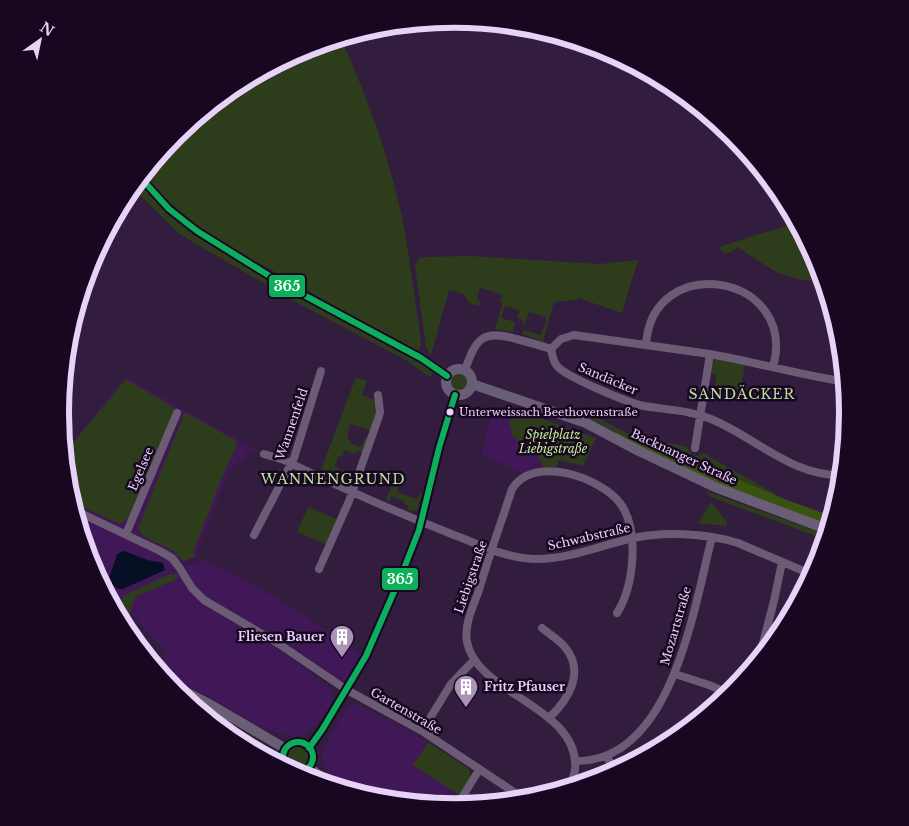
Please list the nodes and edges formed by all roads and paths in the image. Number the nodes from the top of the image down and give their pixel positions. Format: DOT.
graph roads {
  1 [pos="145,183"];
  2 [pos="646,345"];
  3 [pos="551,349"];
  4 [pos="710,354"];
  5 [pos="773,367"];
  6 [pos="465,370"];
  7 [pos="321,371"];
  8 [pos="447,376"];
  9 [pos="838,381"];
  10 [pos="472,384"];
  11 [pos="378,395"];
  12 [pos="455,395"];
  13 [pos="177,413"];
  14 [pos="700,415"];
  15 [pos="695,448"];
  16 [pos="264,454"];
  17 [pos="291,464"];
  18 [pos="835,476"];
  19 [pos="352,491"];
  20 [pos="82,514"];
  21 [pos="421,522"];
  22 [pos="823,528"];
  23 [pos="126,534"];
  24 [pos="254,535"];
  25 [pos="712,537"];
  26 [pos="632,538"];
  27 [pos="492,550"];
  28 [pos="782,562"];
  29 [pos="319,569"];
  30 [pos="806,572"];
  31 [pos="617,613"];
  32 [pos="542,628"];
  33 [pos="763,644"];
  34 [pos="474,660"];
  35 [pos="675,674"];
  36 [pos="347,690"];
  37 [pos="722,691"];
  38 [pos="192,695"];
  39 [pos="549,718"];
  40 [pos="422,732"];
  41 [pos="309,748"];
  42 [pos="286,749"];
  43 [pos="606,756"];
  44 [pos="284,759"];
  45 [pos="575,761"];
  46 [pos="613,764"];
  47 [pos="309,767"];
  48 [pos="306,769"];
  49 [pos="479,770"];
  50 [pos="314,772"];
  51 [pos="572,780"];
  52 [pos="516,793"];
  53 [pos="462,798"];
  1 -- 8 [label="street"];
  2 -- 3 [label="street"];
  2 -- 4 [label="street"];
  2 -- 5 [label="street"];
  3 -- 6 [label="street"];
  3 -- 14 [label="street, Sandäcker"];
  4 -- 5 [label="street"];
  4 -- 14 [label="street"];
  5 -- 9 [label="street"];
  6 -- 8 [label="street"];
  6 -- 10 [label="street"];
  7 -- 17 [label="street, Wannenfeld"];
  8 -- 12 [label="street"];
  10 -- 12 [label="street"];
  10 -- 22 [label="street, Backnanger Straße"];
  11 -- 19 [label="street"];
  12 -- 21 [label="street"];
  13 -- 23 [label="street, Egelsee"];
  14 -- 15 [label="street"];
  14 -- 18 [label="street, Sandäcker"];
  16 -- 17 [label="street, Schwabstraße"];
  17 -- 19 [label="street, Schwabstraße"];
  17 -- 24 [label="street, Wannenfeld"];
  19 -- 21 [label="street, Schwabstraße"];
  19 -- 29 [label="street"];
  20 -- 23 [label="street, Gartenstraße"];
  21 -- 27 [label="street, Schwabstraße"];
  21 -- 36 [label="street"];
  23 -- 36 [label="street, Gartenstraße"];
  25 -- 26 [label="street, Schwabstraße"];
  25 -- 28 [label="street, Schwabstraße"];
  25 -- 35 [label="street, Mozartstraße"];
  26 -- 27 [label="street, Schwabstraße"];
  26 -- 27 [label="street, Liebigstraße"];
  26 -- 31 [label="street, Liebigstraße"];
  27 -- 34 [label="street, Liebigstraße"];
  28 -- 30 [label="street, Schwabstraße"];
  28 -- 33 [label="street"];
  32 -- 39 [label="street"];
  34 -- 39 [label="street"];
  34 -- 40 [label="street"];
  35 -- 37 [label="street"];
  35 -- 43 [label="street, Mozartstraße"];
  36 -- 40 [label="street, Gartenstraße"];
  36 -- 41 [label="street"];
  38 -- 42 [label="street"];
  39 -- 45 [label="street"];
  40 -- 49 [label="street, Gartenstraße"];
  41 -- 42 [label="street"];
  41 -- 47 [label="street"];
  42 -- 44 [label="street"];
  43 -- 45 [label="street, Mozartstraße"];
  43 -- 46 [label="street"];
  45 -- 51 [label="street"];
  47 -- 48 [label="street"];
  47 -- 50 [label="street"];
  49 -- 52 [label="street, Gartenstraße"];
  49 -- 53 [label="street"];
}
